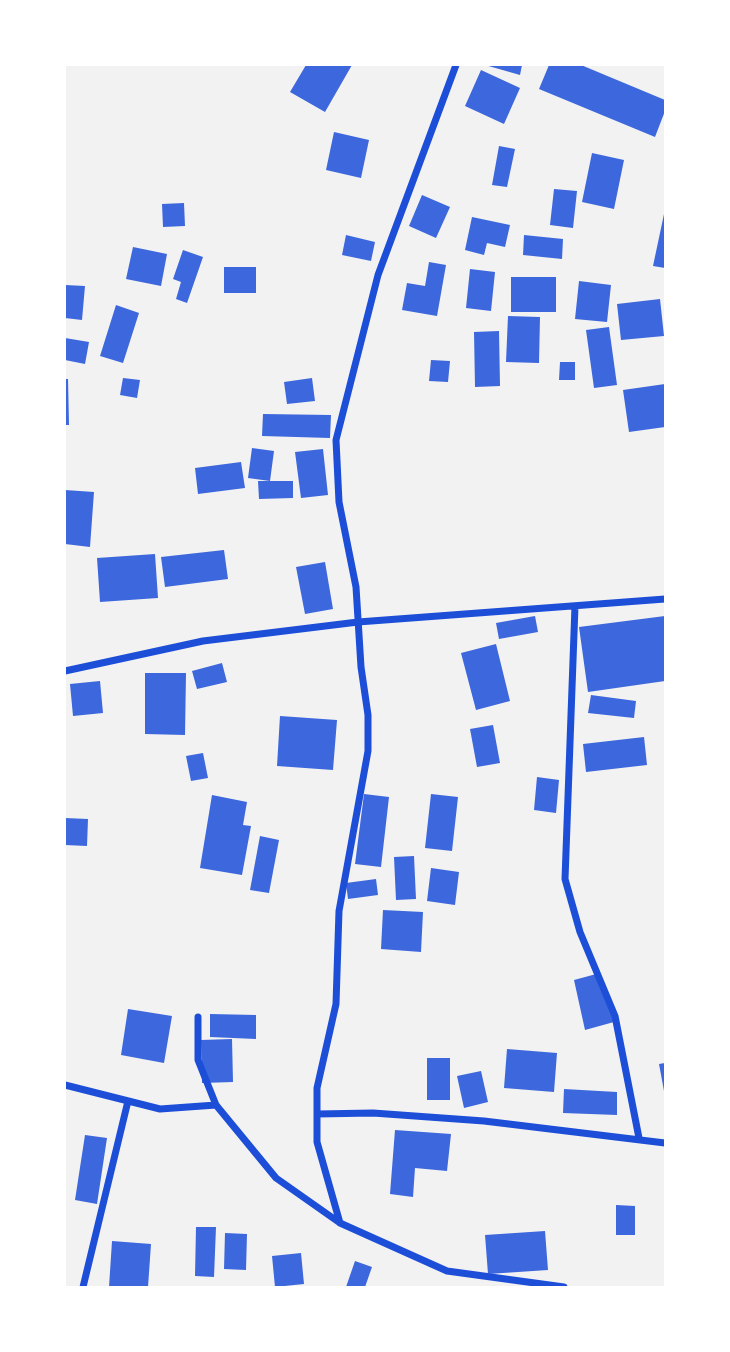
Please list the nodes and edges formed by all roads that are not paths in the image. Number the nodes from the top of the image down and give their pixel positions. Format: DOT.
graph roads {
  1 [pos="456,65"];
  2 [pos="665,599"];
  3 [pos="575,606"];
  4 [pos="358,622"];
  5 [pos="65,671"];
  6 [pos="198,1017"];
  7 [pos="65,1085"];
  8 [pos="128,1101"];
  9 [pos="216,1105"];
  10 [pos="317,1114"];
  11 [pos="639,1138"];
  12 [pos="665,1143"];
  13 [pos="340,1223"];
  14 [pos="83,1287"];
  15 [pos="564,1287"];
  1 -- 4 [label="street"];
  2 -- 3 [label="street"];
  3 -- 4 [label="street"];
  3 -- 11 [label="street"];
  4 -- 5 [label="street"];
  4 -- 10 [label="street"];
  6 -- 9 [label="street"];
  7 -- 8 [label="street"];
  8 -- 9 [label="street"];
  8 -- 14 [label="street"];
  9 -- 13 [label="street"];
  10 -- 11 [label="street"];
  10 -- 13 [label="street"];
  11 -- 12 [label="street"];
  13 -- 15 [label="street"];
}
